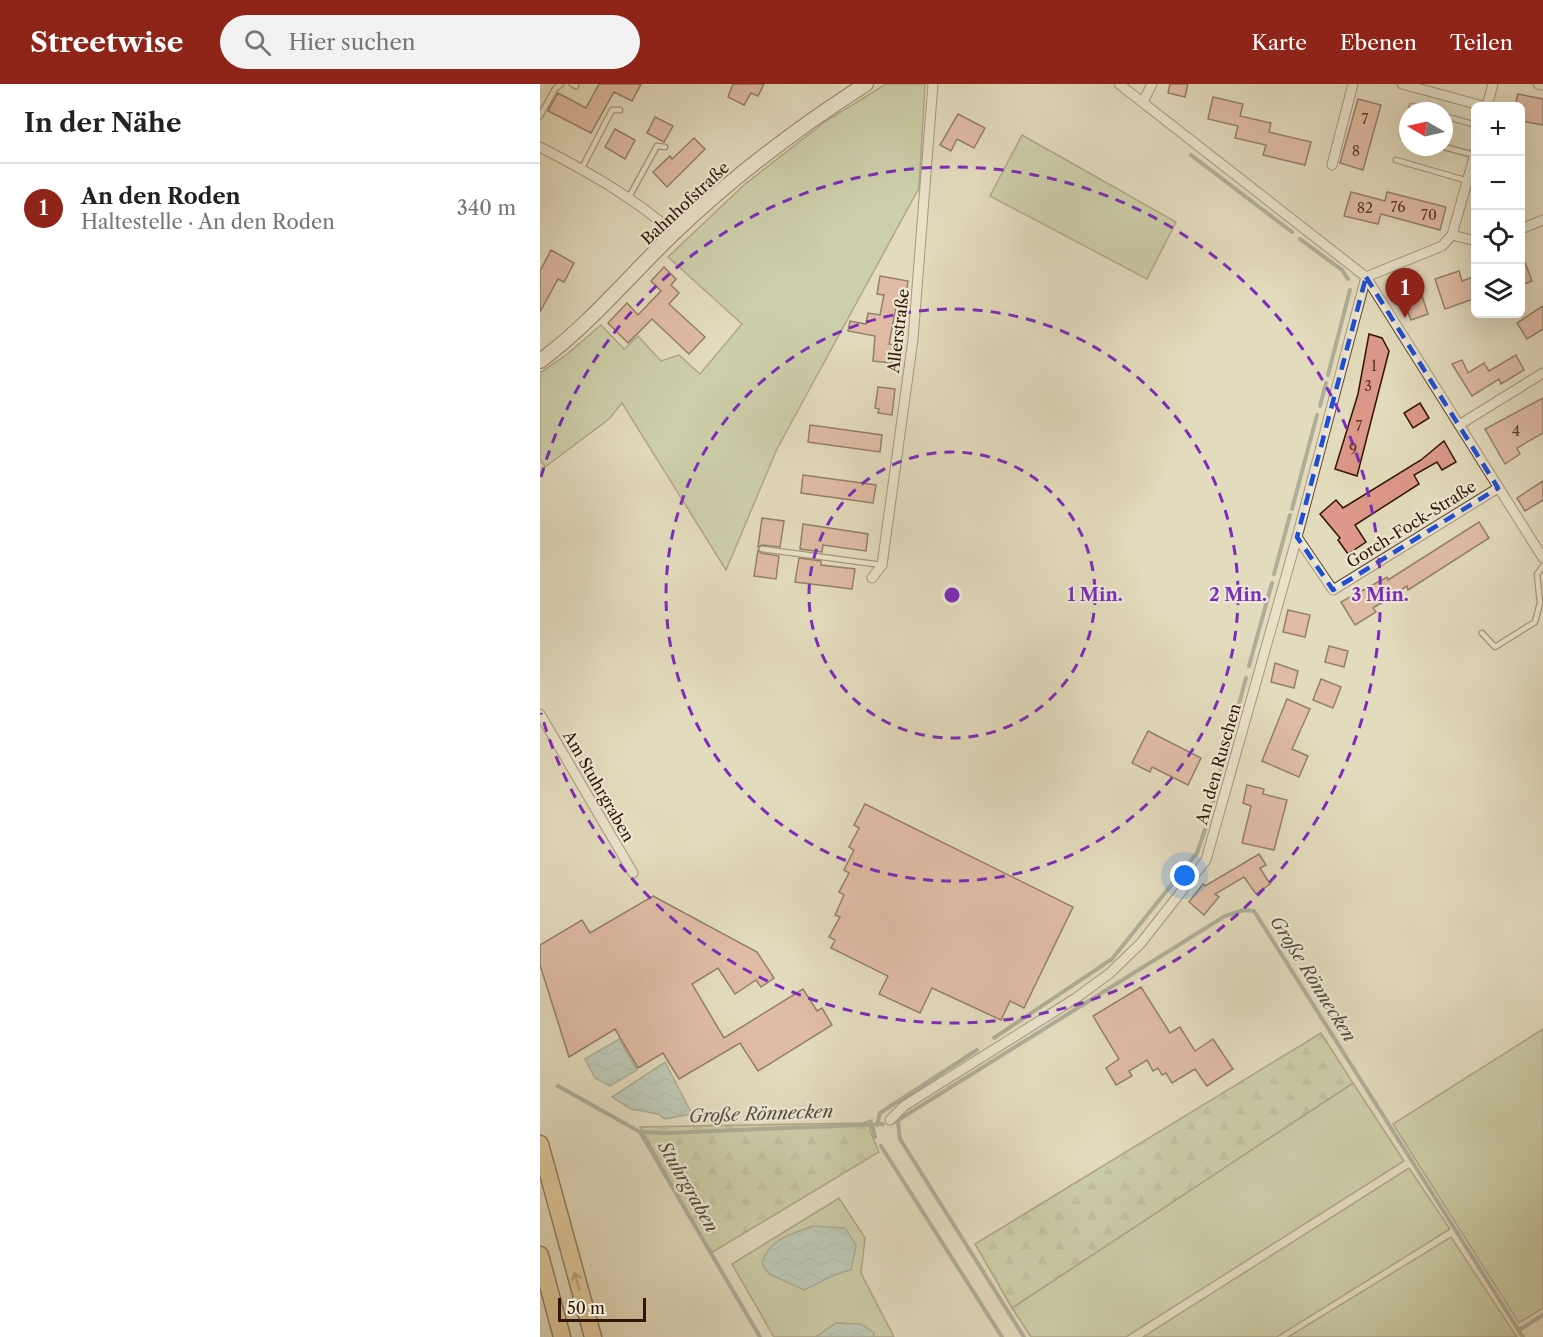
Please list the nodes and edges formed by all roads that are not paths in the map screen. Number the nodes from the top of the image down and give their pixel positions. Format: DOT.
graph roads {
  1 [pos="561,84"];
  2 [pos="866,84"];
  3 [pos="933,84"];
  4 [pos="1119,84"];
  5 [pos="1152,84"];
  6 [pos="1353,84"];
  7 [pos="1402,84"];
  8 [pos="1493,84"];
  9 [pos="1538,84"];
  10 [pos="1543,85"];
  11 [pos="1143,102"];
  12 [pos="1471,102"];
  13 [pos="1486,102"];
  14 [pos="620,110"];
  15 [pos="540,116"];
  16 [pos="1453,119"];
  17 [pos="1471,124"];
  18 [pos="540,147"];
  19 [pos="665,147"];
  20 [pos="1453,148"];
  21 [pos="1471,151"];
  22 [pos="1474,156"];
  23 [pos="1396,160"];
  24 [pos="1332,165"];
  25 [pos="582,168"];
  26 [pos="1468,181"];
  27 [pos="629,197"];
  28 [pos="1543,220"];
  29 [pos="1525,227"];
  30 [pos="674,233"];
  31 [pos="1452,235"];
  32 [pos="1471,240"];
  33 [pos="1366,277"];
  34 [pos="540,361"];
  35 [pos="1543,373"];
  36 [pos="1459,425"];
  37 [pos="1498,488"];
  38 [pos="1297,537"];
  39 [pos="762,549"];
  40 [pos="1542,554"];
  41 [pos="882,565"];
  42 [pos="1543,566"];
  43 [pos="872,578"];
  44 [pos="1482,633"];
  45 [pos="540,714"];
  46 [pos="633,873"];
  47 [pos="890,1120"];
  48 [pos="540,1144"];
  49 [pos="540,1255"];
  50 [pos="562,1337"];
  51 [pos="593,1337"];
  1 -- 15 [label="lane"];
  2 -- 30 [label="street, Bahnhofstraße"];
  3 -- 41 [label="street, Allerstraße"];
  4 -- 11 [label="street"];
  5 -- 11 [label="street"];
  6 -- 24 [label="street"];
  7 -- 12 [label="street"];
  8 -- 13 [label="street"];
  9 -- 10 [label="street"];
  11 -- 33 [label="street"];
  14 -- 25 [label="lane"];
  16 -- 17 [label="lane"];
  18 -- 25 [label="street"];
  19 -- 27 [label="lane"];
  20 -- 21 [label="lane"];
  22 -- 26 [label="street"];
  23 -- 26 [label="lane"];
  25 -- 27 [label="street"];
  26 -- 31 [label="street"];
  27 -- 30 [label="street"];
  28 -- 29 [label="street"];
  30 -- 34 [label="street, Bahnhofstraße"];
  31 -- 32 [label="street"];
  31 -- 33 [label="street"];
  33 -- 36 [label="street"];
  33 -- 38 [label="street, An den Ruschen"];
  35 -- 36 [label="street"];
  36 -- 37 [label="street"];
  37 -- 38 [label="street, Gorch-Fock-Straße"];
  37 -- 40 [label="street"];
  38 -- 47 [label="street, An den Ruschen"];
  39 -- 41 [label="lane"];
  41 -- 43 [label="street"];
  42 -- 44 [label="lane"];
  45 -- 46 [label="street, Am Stuhrgraben"];
  51 -- 48 [label="highway, one-way"];
  49 -- 50 [label="highway"];
}
